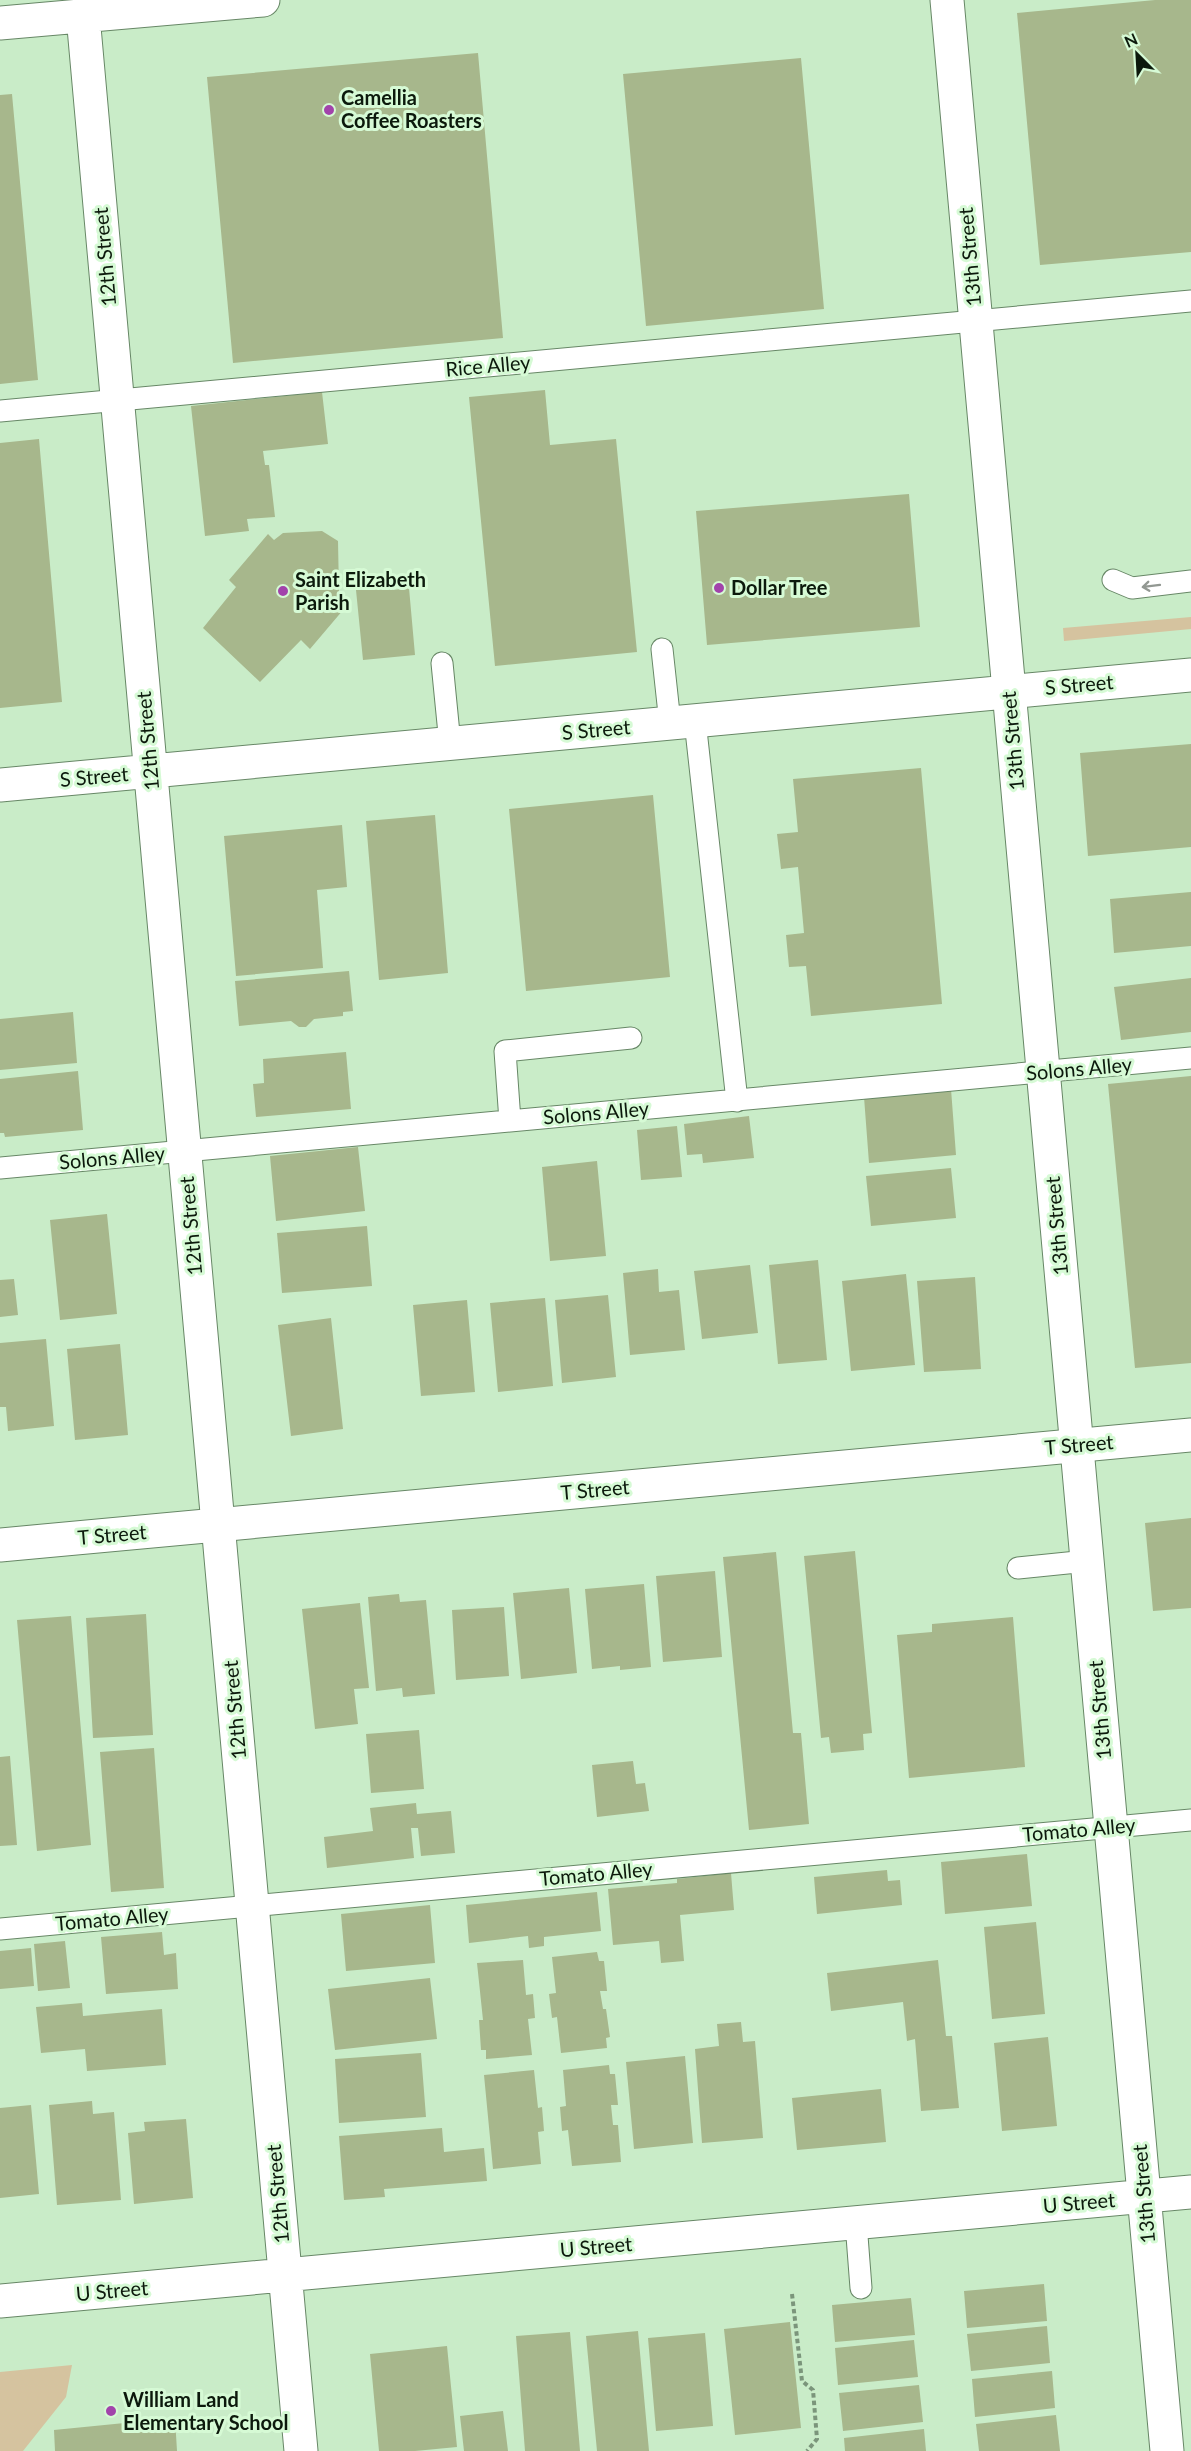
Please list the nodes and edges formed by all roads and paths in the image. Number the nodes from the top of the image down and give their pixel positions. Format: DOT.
graph roads {
  1 [pos="947,0"];
  2 [pos="246,1"];
  3 [pos="82,8"];
  4 [pos="0,23"];
  5 [pos="1191,301"];
  6 [pos="975,321"];
  7 [pos="117,400"];
  8 [pos="0,411"];
  9 [pos="1113,580"];
  10 [pos="1191,581"];
  11 [pos="662,649"];
  12 [pos="442,663"];
  13 [pos="1191,675"];
  14 [pos="1009,692"];
  15 [pos="683,722"];
  16 [pos="450,744"];
  17 [pos="150,771"];
  18 [pos="0,785"];
  19 [pos="631,1038"];
  20 [pos="1191,1058"];
  21 [pos="1043,1072"];
  22 [pos="737,1101"];
  23 [pos="510,1121"];
  24 [pos="184,1151"];
  25 [pos="0,1168"];
  26 [pos="1191,1435"];
  27 [pos="1076,1445"];
  28 [pos="218,1525"];
  29 [pos="0,1545"];
  30 [pos="1087,1561"];
  31 [pos="1018,1568"];
  32 [pos="1191,1820"];
  33 [pos="1111,1827"];
  34 [pos="252,1906"];
  35 [pos="0,1929"];
  36 [pos="1191,2192"];
  37 [pos="1143,2197"];
  38 [pos="856,2223"];
  39 [pos="285,2275"];
  40 [pos="861,2288"];
  41 [pos="792,2294"];
  42 [pos="0,2301"];
  43 [pos="301,2451"];
  44 [pos="807,2451"];
  45 [pos="1167,2451"];
  1 -- 6 [label="street, 13th Street"];
  2 -- 3 [label="street"];
  3 -- 4 [label="street"];
  3 -- 7 [label="street, 12th Street"];
  5 -- 6 [label="lane, Rice Alley"];
  6 -- 7 [label="lane, Rice Alley"];
  6 -- 14 [label="street, 13th Street"];
  7 -- 8 [label="lane, Rice Alley"];
  7 -- 17 [label="street, 12th Street"];
  10 -- 9 [label="lane, one-way"];
  11 -- 15 [label="lane"];
  12 -- 16 [label="lane"];
  13 -- 14 [label="street, S Street"];
  14 -- 15 [label="street, S Street"];
  14 -- 21 [label="street, 13th Street"];
  15 -- 16 [label="street, S Street"];
  15 -- 22 [label="lane"];
  16 -- 17 [label="street, S Street"];
  17 -- 18 [label="street, S Street"];
  17 -- 24 [label="street, 12th Street"];
  19 -- 23 [label="lane"];
  20 -- 21 [label="lane, Solons Alley"];
  21 -- 22 [label="lane, Solons Alley"];
  21 -- 27 [label="street, 13th Street"];
  22 -- 23 [label="lane, Solons Alley"];
  23 -- 24 [label="lane, Solons Alley"];
  24 -- 25 [label="lane, Solons Alley"];
  24 -- 28 [label="street, 12th Street"];
  26 -- 27 [label="street, T Street"];
  27 -- 28 [label="street, T Street"];
  27 -- 30 [label="street, 13th Street"];
  28 -- 29 [label="street, T Street"];
  28 -- 34 [label="street, 12th Street"];
  30 -- 31 [label="lane"];
  30 -- 33 [label="street, 13th Street"];
  32 -- 33 [label="lane, Tomato Alley"];
  33 -- 34 [label="lane, Tomato Alley"];
  33 -- 37 [label="street, 13th Street"];
  34 -- 35 [label="lane, Tomato Alley"];
  34 -- 39 [label="street, 12th Street"];
  36 -- 37 [label="street, U Street"];
  37 -- 38 [label="street, U Street"];
  37 -- 45 [label="street, 13th Street"];
  38 -- 39 [label="street, U Street"];
  38 -- 40 [label="lane"];
  39 -- 42 [label="street, U Street"];
  39 -- 43 [label="street, 12th Street"];
  41 -- 44 [label="path"];
}
